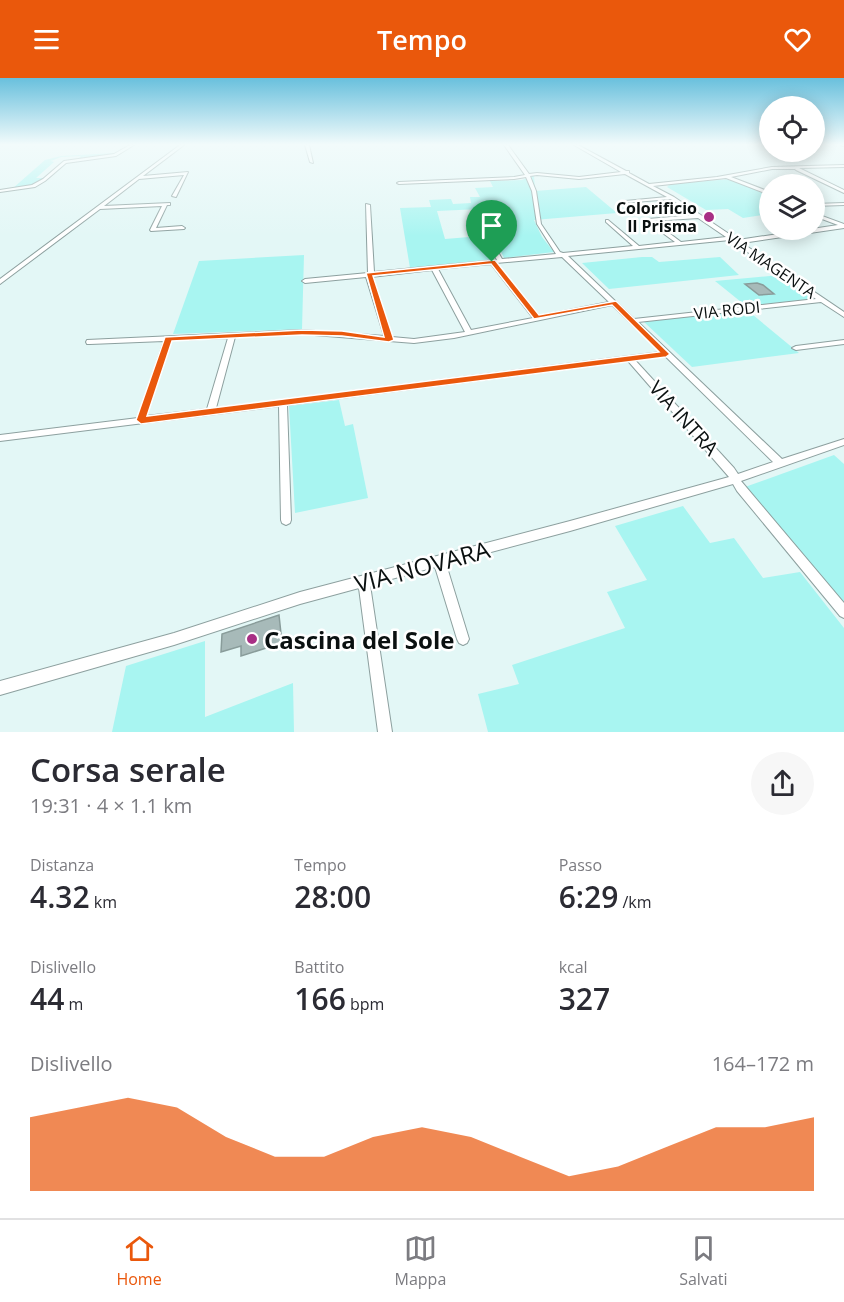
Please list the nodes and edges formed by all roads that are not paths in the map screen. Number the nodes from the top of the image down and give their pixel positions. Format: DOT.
graph roads {
  1 [pos="49,176"];
  2 [pos="140,176"];
  3 [pos="162,176"];
  4 [pos="186,176"];
  5 [pos="456,176"];
  6 [pos="527,176"];
  7 [pos="530,176"];
  8 [pos="555,176"];
  9 [pos="600,176"];
  10 [pos="635,176"];
  11 [pos="727,176"];
  12 [pos="811,176"];
  13 [pos="137,178"];
  14 [pos="458,180"];
  15 [pos="410,182"];
  16 [pos="399,183"];
  17 [pos="651,184"];
  18 [pos="759,189"];
  19 [pos="0,191"];
  20 [pos="412,191"];
  21 [pos="844,192"];
  22 [pos="174,196"];
  23 [pos="675,198"];
  24 [pos="625,202"];
  25 [pos="844,204"];
  26 [pos="368,205"];
  27 [pos="825,205"];
  28 [pos="97,208"];
  29 [pos="699,216"];
  30 [pos="825,219"];
  31 [pos="844,221"];
  32 [pos="608,222"];
  33 [pos="833,222"];
  34 [pos="844,226"];
  35 [pos="182,228"];
  36 [pos="483,231"];
  37 [pos="735,240"];
  38 [pos="679,243"];
  39 [pos="637,247"];
  40 [pos="561,255"];
  41 [pos="500,261"];
  42 [pos="492,262"];
  43 [pos="434,268"];
  44 [pos="370,275"];
  45 [pos="0,282"];
  46 [pos="305,282"];
  47 [pos="822,300"];
  48 [pos="613,303"];
  49 [pos="844,315"];
  50 [pos="537,318"];
  51 [pos="632,321"];
  52 [pos="469,333"];
  53 [pos="232,336"];
  54 [pos="168,339"];
  55 [pos="389,340"];
  56 [pos="90,342"];
  57 [pos="844,342"];
  58 [pos="796,348"];
  59 [pos="666,354"];
  60 [pos="630,359"];
  61 [pos="283,402"];
  62 [pos="211,411"];
  63 [pos="141,420"];
  64 [pos="0,438"];
  65 [pos="844,442"];
  66 [pos="781,464"];
  67 [pos="735,479"];
  68 [pos="286,520"];
  69 [pos="440,561"];
  70 [pos="364,581"];
  71 [pos="844,612"];
  72 [pos="463,639"];
  73 [pos="0,688"];
  74 [pos="385,732"];
  1 -- 19 [label="street"];
  2 -- 13 [label="street"];
  3 -- 13 [label="street"];
  4 -- 22 [label="street"];
  5 -- 14 [label="street"];
  6 -- 7 [label="street"];
  6 -- 14 [label="street"];
  6 -- 40 [label="street"];
  8 -- 9 [label="street"];
  10 -- 17 [label="street, VIA MAGENTA"];
  11 -- 17 [label="street"];
  11 -- 18 [label="street"];
  12 -- 21 [label="street"];
  13 -- 28 [label="street"];
  14 -- 15 [label="street"];
  15 -- 16 [label="street"];
  15 -- 20 [label="street"];
  17 -- 23 [label="street, VIA MAGENTA"];
  23 -- 24 [label="street"];
  23 -- 29 [label="street, VIA MAGENTA"];
  25 -- 27 [label="street"];
  26 -- 44 [label="street"];
  28 -- 35 [label="street"];
  28 -- 45 [label="street"];
  29 -- 37 [label="street, VIA MAGENTA"];
  29 -- 38 [label="street"];
  30 -- 33 [label="street"];
  31 -- 33 [label="street"];
  32 -- 39 [label="street"];
  33 -- 34 [label="street"];
  34 -- 37 [label="street"];
  36 -- 41 [label="street"];
  37 -- 38 [label="street"];
  37 -- 47 [label="street, VIA MAGENTA"];
  38 -- 39 [label="street"];
  39 -- 40 [label="street"];
  40 -- 41 [label="street"];
  40 -- 48 [label="street"];
  41 -- 42 [label="street"];
  42 -- 43 [label="street"];
  42 -- 50 [label="street"];
  43 -- 44 [label="street"];
  43 -- 52 [label="street"];
  44 -- 46 [label="street"];
  44 -- 55 [label="street"];
  47 -- 49 [label="street, VIA MAGENTA"];
  47 -- 51 [label="street, VIA RODI"];
  48 -- 50 [label="street"];
  48 -- 51 [label="street"];
  50 -- 52 [label="street"];
  51 -- 59 [label="street"];
  52 -- 55 [label="street"];
  53 -- 54 [label="street"];
  53 -- 55 [label="street"];
  53 -- 62 [label="street"];
  54 -- 56 [label="street"];
  54 -- 63 [label="street"];
  57 -- 58 [label="street"];
  59 -- 60 [label="street"];
  59 -- 66 [label="street"];
  60 -- 61 [label="street"];
  60 -- 67 [label="street, VIA INTRA"];
  61 -- 62 [label="street"];
  61 -- 68 [label="street"];
  62 -- 63 [label="street"];
  63 -- 64 [label="street"];
  65 -- 66 [label="street, VIA NOVARA"];
  66 -- 67 [label="street, VIA NOVARA"];
  67 -- 69 [label="street, VIA NOVARA"];
  67 -- 71 [label="street, VIA INTRA"];
  69 -- 70 [label="street, VIA NOVARA"];
  69 -- 72 [label="street"];
  70 -- 73 [label="street, VIA NOVARA"];
  70 -- 74 [label="street"];
}
